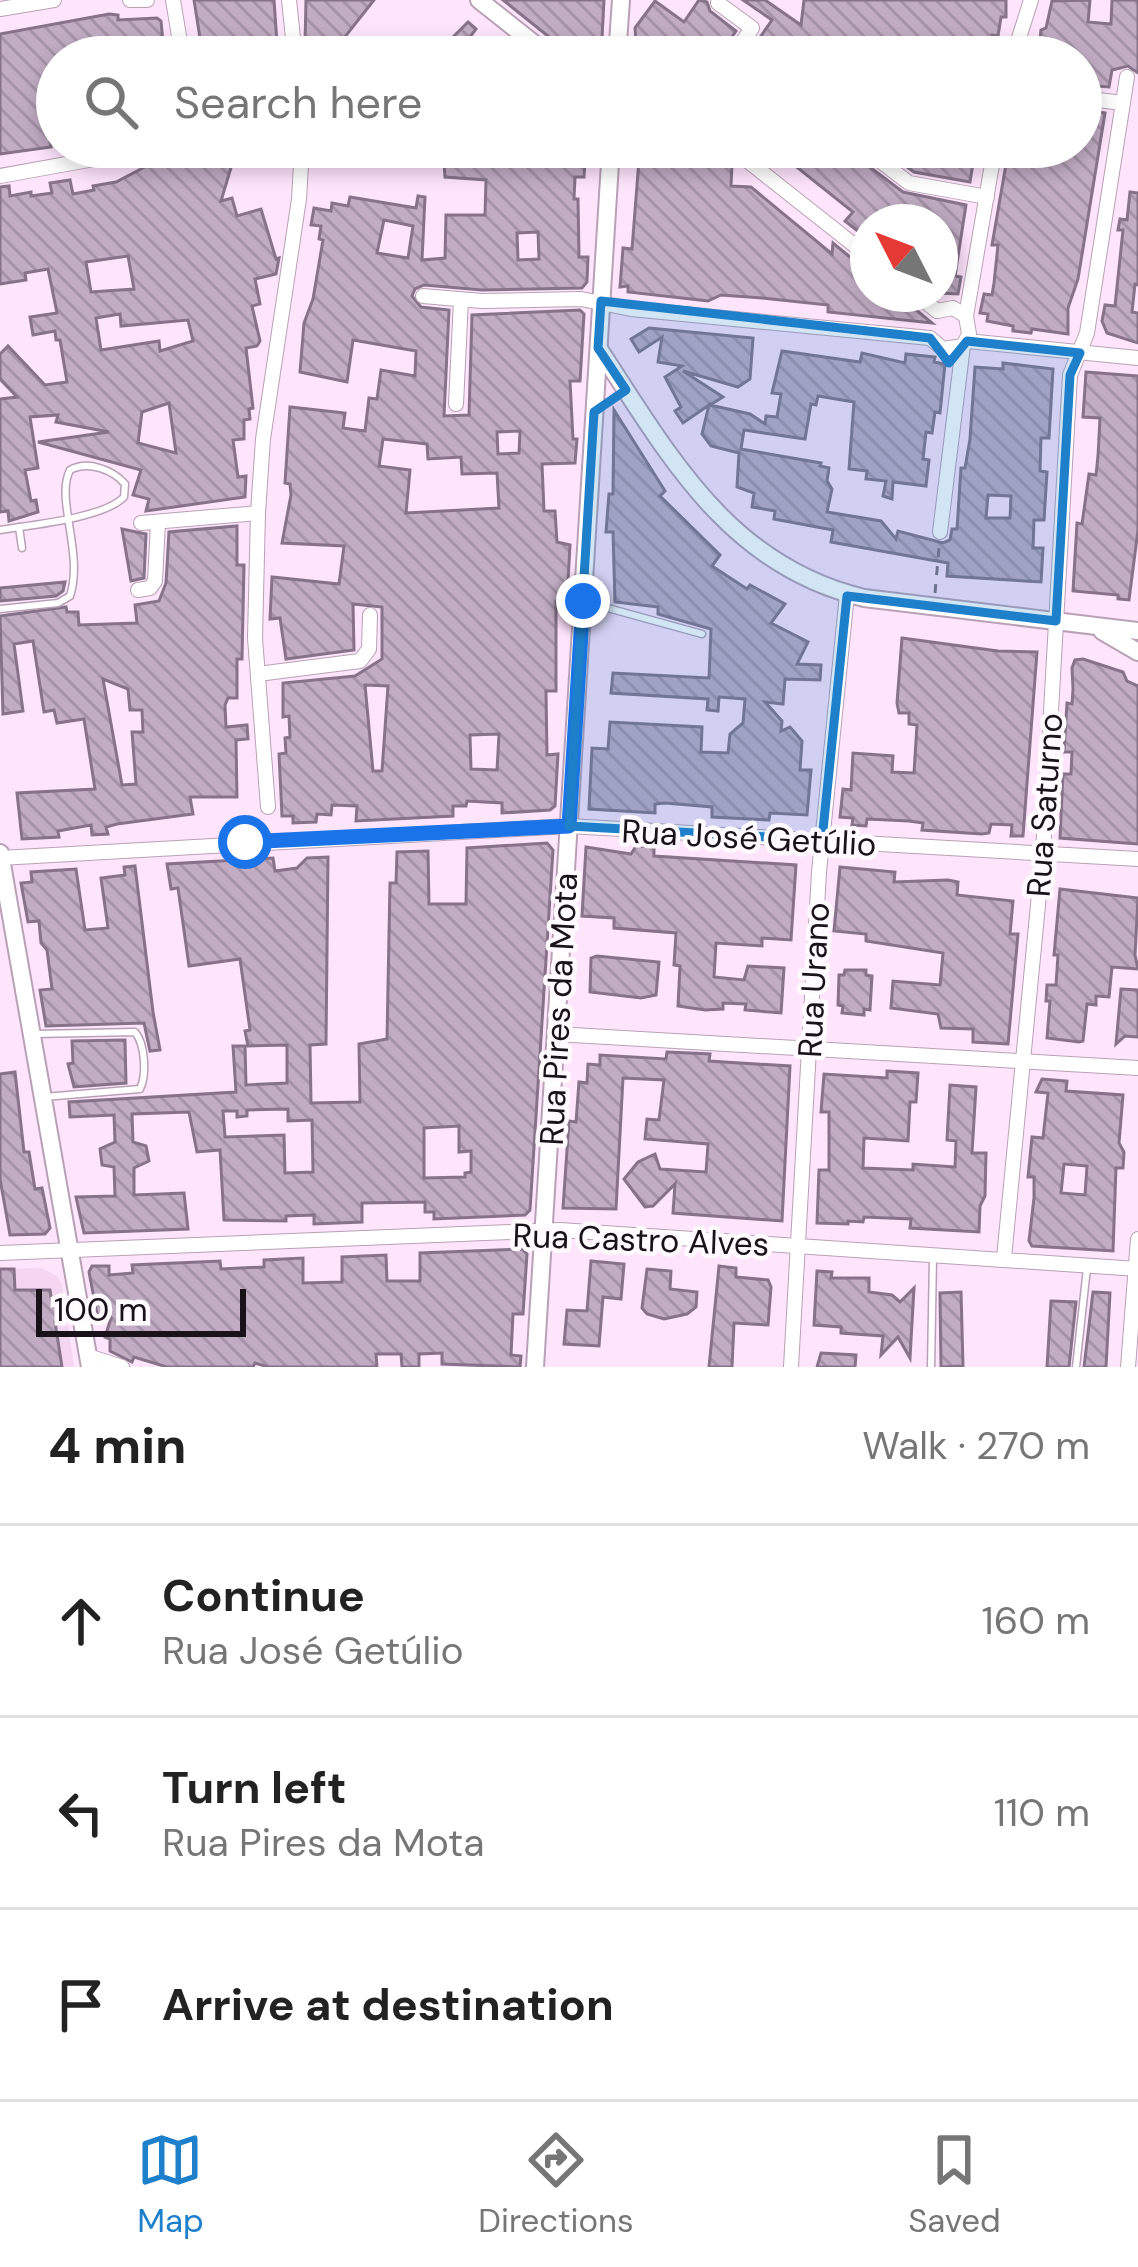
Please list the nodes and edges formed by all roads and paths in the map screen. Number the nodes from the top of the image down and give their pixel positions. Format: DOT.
graph roads {
  1 [pos="54,0"];
  2 [pos="130,0"];
  3 [pos="147,0"];
  4 [pos="173,0"];
  5 [pos="289,0"];
  6 [pos="479,0"];
  7 [pos="621,0"];
  8 [pos="1031,0"];
  9 [pos="718,3"];
  10 [pos="5,6"];
  11 [pos="178,36"];
  12 [pos="293,36"];
  13 [pos="519,36"];
  14 [pos="618,36"];
  15 [pos="747,36"];
  16 [pos="1019,36"];
  17 [pos="1127,77"];
  18 [pos="1102,100"];
  19 [pos="1123,103"];
  20 [pos="47,168"];
  21 [pos="301,168"];
  22 [pos="610,168"];
  23 [pos="757,168"];
  24 [pos="889,168"];
  25 [pos="992,168"];
  26 [pos="0,176"];
  27 [pos="987,196"];
  28 [pos="850,242"];
  29 [pos="423,296"];
  30 [pos="460,299"];
  31 [pos="601,301"];
  32 [pos="958,311"];
  33 [pos="936,312"];
  34 [pos="966,316"];
  35 [pos="930,338"];
  36 [pos="965,344"];
  37 [pos="598,348"];
  38 [pos="1080,353"];
  39 [pos="1138,358"];
  40 [pos="634,401"];
  41 [pos="456,404"];
  42 [pos="594,412"];
  43 [pos="258,513"];
  44 [pos="70,516"];
  45 [pos="158,523"];
  46 [pos="141,524"];
  47 [pos="19,527"];
  48 [pos="0,530"];
  49 [pos="940,532"];
  50 [pos="22,548"];
  51 [pos="138,590"];
  52 [pos="848,594"];
  53 [pos="583,601"];
  54 [pos="934,606"];
  55 [pos="0,610"];
  56 [pos="370,615"];
  57 [pos="1056,620"];
  58 [pos="1090,624"];
  59 [pos="1138,631"];
  60 [pos="702,634"];
  61 [pos="1138,652"];
  62 [pos="258,674"];
  63 [pos="268,807"];
  64 [pos="569,826"];
  65 [pos="822,840"];
  66 [pos="1042,853"];
  67 [pos="0,856"];
  68 [pos="1138,859"];
  69 [pos="32,1034"];
  70 [pos="556,1034"];
  71 [pos="809,1048"];
  72 [pos="1023,1060"];
  73 [pos="1138,1068"];
  74 [pos="43,1097"];
  75 [pos="544,1231"];
  76 [pos="1138,1239"];
  77 [pos="797,1245"];
  78 [pos="69,1251"];
  79 [pos="0,1253"];
  80 [pos="933,1255"];
  81 [pos="1004,1258"];
  82 [pos="1087,1265"];
  83 [pos="1136,1269"];
  84 [pos="89,1362"];
  85 [pos="122,1367"];
  86 [pos="535,1367"];
  87 [pos="791,1367"];
  88 [pos="931,1367"];
  89 [pos="1076,1367"];
  90 [pos="1128,1367"];
  1 -- 10 [label="street"];
  2 -- 3 [label="street"];
  4 -- 11 [label="street"];
  5 -- 12 [label="street"];
  6 -- 13 [label="street"];
  7 -- 14 [label="street"];
  8 -- 16 [label="street"];
  9 -- 15 [label="street"];
  17 -- 19 [label="street, Rua Saturno"];
  18 -- 19 [label="street"];
  19 -- 38 [label="street, Rua Saturno"];
  20 -- 26 [label="street"];
  21 -- 43 [label="street"];
  22 -- 31 [label="street, Rua Pires da Mota"];
  23 -- 28 [label="street"];
  24 -- 27 [label="street"];
  25 -- 27 [label="street"];
  27 -- 34 [label="street"];
  29 -- 30 [label="street"];
  30 -- 31 [label="street"];
  30 -- 41 [label="street"];
  31 -- 35 [label="street"];
  31 -- 37 [label="street, Rua Pires da Mota"];
  32 -- 34 [label="street"];
  33 -- 35 [label="street"];
  34 -- 36 [label="street"];
  35 -- 36 [label="street"];
  36 -- 38 [label="street"];
  36 -- 49 [label="street"];
  37 -- 40 [label="street"];
  37 -- 42 [label="street, Rua Pires da Mota"];
  38 -- 39 [label="street"];
  38 -- 57 [label="street, Rua Saturno"];
  40 -- 42 [label="street"];
  40 -- 52 [label="street"];
  42 -- 53 [label="street, Rua Pires da Mota"];
  43 -- 45 [label="street"];
  43 -- 62 [label="street"];
  44 -- 44 [label="lane"];
  44 -- 47 [label="lane"];
  44 -- 55 [label="lane"];
  45 -- 46 [label="street"];
  45 -- 51 [label="street"];
  47 -- 48 [label="lane"];
  47 -- 50 [label="lane"];
  49 -- 54 [label="path"];
  52 -- 54 [label="street"];
  52 -- 65 [label="street, Rua Urano"];
  53 -- 60 [label="lane"];
  53 -- 64 [label="street, Rua Pires da Mota"];
  54 -- 57 [label="street"];
  56 -- 62 [label="street"];
  57 -- 58 [label="street"];
  57 -- 66 [label="street, Rua Saturno"];
  58 -- 59 [label="street"];
  58 -- 61 [label="street"];
  62 -- 63 [label="street"];
  64 -- 65 [label="street, Rua José Getúlio"];
  64 -- 67 [label="street, Rua José Getúlio"];
  64 -- 70 [label="street, Rua Pires da Mota"];
  65 -- 66 [label="street, Rua José Getúlio"];
  65 -- 71 [label="street, Rua Urano"];
  66 -- 68 [label="street, Rua José Getúlio"];
  66 -- 72 [label="street, Rua Saturno"];
  67 -- 69 [label="street"];
  69 -- 74 [label="street"];
  69 -- 74 [label="lane"];
  70 -- 71 [label="street"];
  70 -- 75 [label="street, Rua Pires da Mota"];
  71 -- 72 [label="street"];
  71 -- 77 [label="street, Rua Urano"];
  72 -- 73 [label="street"];
  72 -- 81 [label="street, Rua Saturno"];
  74 -- 78 [label="street"];
  75 -- 77 [label="street, Rua Castro Alves"];
  75 -- 78 [label="street, Rua Castro Alves"];
  75 -- 86 [label="street, Rua Pires da Mota"];
  76 -- 83 [label="street"];
  77 -- 80 [label="street, Rua Castro Alves"];
  77 -- 87 [label="street, Rua Urano"];
  78 -- 79 [label="street, Rua Castro Alves"];
  78 -- 84 [label="street"];
  80 -- 81 [label="street, Rua Castro Alves"];
  80 -- 88 [label="lane"];
  81 -- 82 [label="street, Rua Castro Alves"];
  82 -- 83 [label="street, Rua Castro Alves"];
  82 -- 89 [label="lane"];
  83 -- 90 [label="street"];
  84 -- 85 [label="street"];
}
